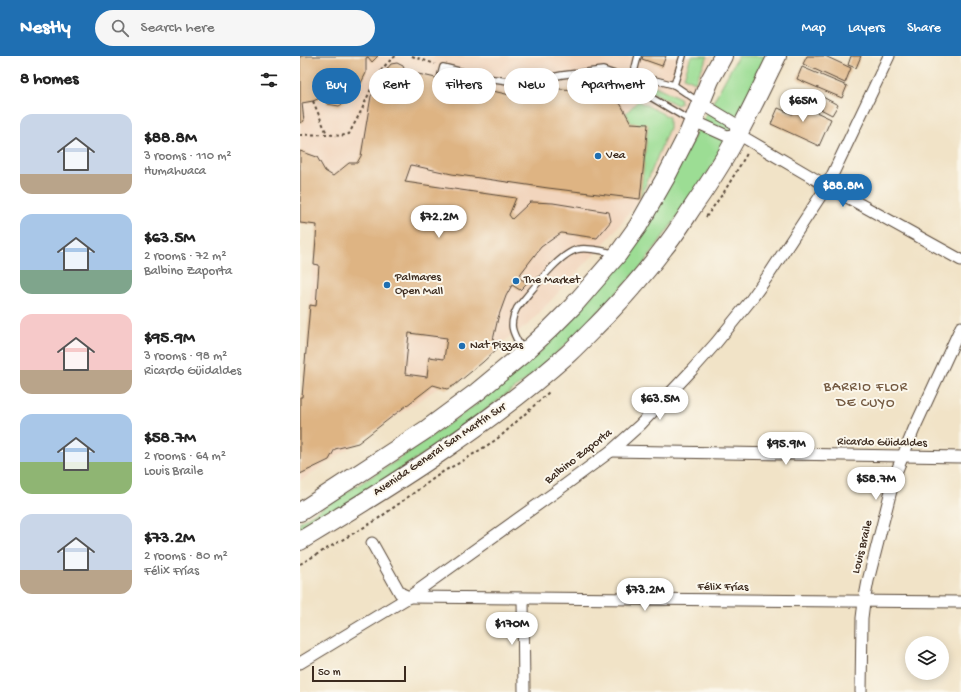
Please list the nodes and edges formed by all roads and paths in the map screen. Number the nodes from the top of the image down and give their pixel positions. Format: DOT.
graph roads {
  1 [pos="396,56"];
  2 [pos="412,56"];
  3 [pos="638,56"];
  4 [pos="683,56"];
  5 [pos="723,56"];
  6 [pos="777,56"];
  7 [pos="889,56"];
  8 [pos="443,67"];
  9 [pos="635,68"];
  10 [pos="567,74"];
  11 [pos="658,81"];
  12 [pos="674,85"];
  13 [pos="658,102"];
  14 [pos="701,103"];
  15 [pos="314,104"];
  16 [pos="694,121"];
  17 [pos="327,134"];
  18 [pos="738,134"];
  19 [pos="300,135"];
  20 [pos="826,186"];
  21 [pos="618,254"];
  22 [pos="961,260"];
  23 [pos="961,327"];
  24 [pos="524,353"];
  25 [pos="545,374"];
  26 [pos="611,452"];
  27 [pos="902,456"];
  28 [pos="961,457"];
  29 [pos="300,512"];
  30 [pos="300,541"];
  31 [pos="372,543"];
  32 [pos="409,598"];
  33 [pos="523,599"];
  34 [pos="864,602"];
  35 [pos="961,602"];
  36 [pos="300,663"];
  37 [pos="524,692"];
  38 [pos="861,692"];
  1 -- 17 [label="path"];
  2 -- 8 [label="path"];
  3 -- 9 [label="lane"];
  4 -- 12 [label="lane"];
  5 -- 14 [label="main road, Avenida General San Martín Sur"];
  6 -- 18 [label="main road, Avenida General San Martín Sur"];
  7 -- 20 [label="street, Balbino Zaporta"];
  8 -- 10 [label="lane"];
  11 -- 12 [label="lane"];
  12 -- 14 [label="lane"];
  13 -- 16 [label="lane"];
  14 -- 16 [label="main road, Avenida General San Martín Sur"];
  14 -- 18 [label="street"];
  15 -- 17 [label="path"];
  16 -- 18 [label="street"];
  16 -- 21 [label="main road, Avenida General San Martín Sur"];
  17 -- 19 [label="path"];
  18 -- 20 [label="street"];
  18 -- 25 [label="main road, Avenida General San Martín Sur"];
  20 -- 22 [label="street"];
  20 -- 26 [label="street, Balbino Zaporta"];
  21 -- 24 [label="main road, Avenida General San Martín Sur"];
  21 -- 24 [label="lane"];
  23 -- 27 [label="street, Louis Braile"];
  24 -- 25 [label="main road"];
  24 -- 29 [label="main road, Avenida General San Martín Sur"];
  25 -- 30 [label="main road, Avenida General San Martín Sur"];
  26 -- 27 [label="street, Ricardo Güidaldes"];
  26 -- 32 [label="street, Balbino Zaporta"];
  27 -- 28 [label="street, Ricardo Güidaldes"];
  27 -- 34 [label="street, Louis Braile"];
  31 -- 32 [label="street"];
  32 -- 33 [label="street, Félix Frías"];
  32 -- 36 [label="street, Balbino Zaporta"];
  33 -- 34 [label="street, Félix Frías"];
  33 -- 37 [label="street"];
  34 -- 35 [label="street, Félix Frías"];
  34 -- 38 [label="street, Louis Braile"];
}
